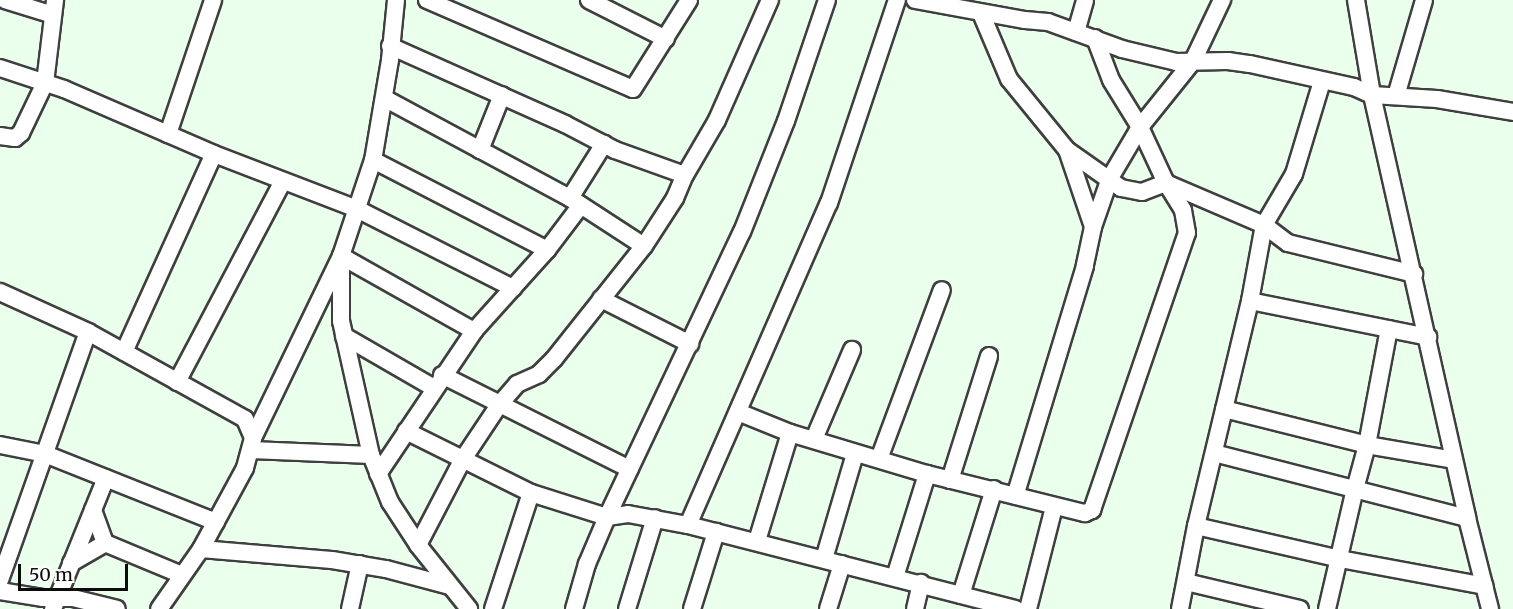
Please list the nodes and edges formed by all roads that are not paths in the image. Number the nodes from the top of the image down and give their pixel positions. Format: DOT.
graph roads {
  1 [pos="5,0"];
  2 [pos="213,0"];
  3 [pos="396,0"];
  4 [pos="427,0"];
  5 [pos="590,0"];
  6 [pos="689,0"];
  7 [pos="770,0"];
  8 [pos="827,0"];
  9 [pos="897,0"];
  10 [pos="915,0"];
  11 [pos="1085,0"];
  12 [pos="1222,0"];
  13 [pos="1356,0"];
  14 [pos="1424,0"];
  15 [pos="54,8"];
  16 [pos="981,13"];
  17 [pos="1076,32"];
  18 [pos="1095,38"];
  19 [pos="666,39"];
  20 [pos="390,46"];
  21 [pos="1193,61"];
  22 [pos="0,68"];
  23 [pos="1322,81"];
  24 [pos="45,83"];
  25 [pos="502,95"];
  26 [pos="1372,95"];
  27 [pos="1396,96"];
  28 [pos="384,98"];
  29 [pos="1513,112"];
  30 [pos="1140,127"];
  31 [pos="168,134"];
  32 [pos="0,136"];
  33 [pos="604,144"];
  34 [pos="480,150"];
  35 [pos="1067,150"];
  36 [pos="214,154"];
  37 [pos="373,160"];
  38 [pos="685,175"];
  39 [pos="1110,178"];
  40 [pos="283,181"];
  41 [pos="1166,183"];
  42 [pos="575,201"];
  43 [pos="357,209"];
  44 [pos="1264,225"];
  45 [pos="1093,227"];
  46 [pos="644,246"];
  47 [pos="547,250"];
  48 [pos="340,256"];
  49 [pos="1414,274"];
  50 [pos="513,288"];
  51 [pos="942,290"];
  52 [pos="0,292"];
  53 [pos="601,299"];
  54 [pos="1250,301"];
  55 [pos="1389,329"];
  56 [pos="474,331"];
  57 [pos="88,332"];
  58 [pos="344,336"];
  59 [pos="1428,337"];
  60 [pos="690,344"];
  61 [pos="852,350"];
  62 [pos="123,352"];
  63 [pos="989,356"];
  64 [pos="438,381"];
  65 [pos="177,382"];
  66 [pos="499,405"];
  67 [pos="1224,409"];
  68 [pos="738,412"];
  69 [pos="406,431"];
  70 [pos="790,433"];
  71 [pos="814,439"];
  72 [pos="252,444"];
  73 [pos="0,445"];
  74 [pos="1367,445"];
  75 [pos="1214,453"];
  76 [pos="45,454"];
  77 [pos="855,454"];
  78 [pos="371,455"];
  79 [pos="464,459"];
  80 [pos="879,459"];
  81 [pos="1454,460"];
  82 [pos="630,469"];
  83 [pos="378,474"];
  84 [pos="927,474"];
  85 [pos="106,478"];
  86 [pos="950,480"];
  87 [pos="994,489"];
  88 [pos="1354,489"];
  89 [pos="531,493"];
  90 [pos="1015,496"];
  91 [pos="1054,507"];
  92 [pos="93,510"];
  93 [pos="607,517"];
  94 [pos="655,518"];
  95 [pos="1467,518"];
  96 [pos="216,522"];
  97 [pos="688,525"];
  98 [pos="1196,526"];
  99 [pos="716,532"];
  100 [pos="757,541"];
  101 [pos="105,543"];
  102 [pos="418,545"];
  103 [pos="201,549"];
  104 [pos="824,559"];
  105 [pos="1340,559"];
  106 [pos="71,563"];
  107 [pos="360,564"];
  108 [pos="842,564"];
  109 [pos="182,575"];
  110 [pos="895,577"];
  111 [pos="0,580"];
  112 [pos="1186,582"];
  113 [pos="921,584"];
  114 [pos="450,586"];
  115 [pos="1485,586"];
  116 [pos="0,591"];
  117 [pos="962,595"];
  118 [pos="55,603"];
  119 [pos="106,607"];
  120 [pos="997,607"];
  121 [pos="159,609"];
  122 [pos="350,609"];
  123 [pos="469,609"];
  124 [pos="493,609"];
  125 [pos="574,609"];
  126 [pos="627,609"];
  127 [pos="692,609"];
  128 [pos="828,609"];
  129 [pos="915,609"];
  130 [pos="1015,609"];
  131 [pos="1028,609"];
  132 [pos="1180,609"];
  133 [pos="1300,609"];
  134 [pos="1328,609"];
  135 [pos="1490,609"];
  1 -- 15 [label="street"];
  2 -- 31 [label="street"];
  3 -- 20 [label="street"];
  4 -- 19 [label="street"];
  5 -- 19 [label="street"];
  6 -- 19 [label="street"];
  7 -- 38 [label="street"];
  8 -- 60 [label="street"];
  9 -- 68 [label="street"];
  10 -- 16 [label="street"];
  11 -- 17 [label="street"];
  12 -- 21 [label="street"];
  13 -- 26 [label="street"];
  14 -- 27 [label="street"];
  15 -- 24 [label="street"];
  16 -- 17 [label="street"];
  16 -- 35 [label="street"];
  17 -- 18 [label="street"];
  18 -- 21 [label="street"];
  18 -- 30 [label="street"];
  20 -- 25 [label="street"];
  20 -- 28 [label="street"];
  21 -- 23 [label="street"];
  21 -- 30 [label="street"];
  22 -- 24 [label="street"];
  23 -- 26 [label="street"];
  23 -- 44 [label="street"];
  24 -- 31 [label="street"];
  24 -- 32 [label="street"];
  25 -- 33 [label="street"];
  25 -- 34 [label="street"];
  26 -- 27 [label="street"];
  26 -- 49 [label="street"];
  27 -- 29 [label="street"];
  28 -- 34 [label="street"];
  28 -- 37 [label="street"];
  30 -- 39 [label="street"];
  30 -- 41 [label="street"];
  31 -- 36 [label="street"];
  33 -- 38 [label="street"];
  33 -- 42 [label="street"];
  34 -- 42 [label="street"];
  35 -- 39 [label="street"];
  35 -- 45 [label="street"];
  36 -- 40 [label="street"];
  36 -- 62 [label="street"];
  37 -- 43 [label="street"];
  37 -- 47 [label="street"];
  38 -- 46 [label="street"];
  39 -- 41 [label="street"];
  39 -- 45 [label="street"];
  40 -- 43 [label="street"];
  40 -- 65 [label="street"];
  41 -- 44 [label="street"];
  41 -- 91 [label="street"];
  42 -- 46 [label="street"];
  42 -- 47 [label="street"];
  43 -- 48 [label="street"];
  43 -- 50 [label="street"];
  44 -- 49 [label="street"];
  44 -- 54 [label="street"];
  45 -- 90 [label="street"];
  46 -- 53 [label="street"];
  47 -- 50 [label="street"];
  48 -- 56 [label="street"];
  48 -- 58 [label="street"];
  48 -- 72 [label="street"];
  49 -- 59 [label="street"];
  50 -- 56 [label="street"];
  51 -- 80 [label="street"];
  52 -- 57 [label="street"];
  53 -- 60 [label="street"];
  53 -- 66 [label="street"];
  54 -- 55 [label="street"];
  54 -- 67 [label="street"];
  55 -- 59 [label="street"];
  55 -- 74 [label="street"];
  56 -- 64 [label="street"];
  57 -- 62 [label="street"];
  57 -- 76 [label="street"];
  58 -- 64 [label="street"];
  58 -- 78 [label="street"];
  59 -- 81 [label="street"];
  60 -- 82 [label="street"];
  61 -- 71 [label="street"];
  62 -- 65 [label="street"];
  63 -- 86 [label="street"];
  64 -- 66 [label="street"];
  64 -- 69 [label="street"];
  65 -- 72 [label="street"];
  66 -- 79 [label="street"];
  66 -- 82 [label="street"];
  67 -- 74 [label="street"];
  67 -- 75 [label="street"];
  68 -- 70 [label="street"];
  68 -- 97 [label="street"];
  69 -- 79 [label="street"];
  69 -- 83 [label="street"];
  70 -- 71 [label="street"];
  70 -- 100 [label="street"];
  71 -- 77 [label="street"];
  72 -- 78 [label="street"];
  72 -- 96 [label="street"];
  73 -- 76 [label="street"];
  74 -- 81 [label="street"];
  74 -- 88 [label="street"];
  75 -- 88 [label="street"];
  75 -- 98 [label="street"];
  76 -- 85 [label="street"];
  76 -- 111 [label="street"];
  77 -- 80 [label="street"];
  77 -- 104 [label="street"];
  78 -- 83 [label="street"];
  79 -- 89 [label="street"];
  79 -- 102 [label="street"];
  80 -- 84 [label="street"];
  81 -- 95 [label="street"];
  82 -- 93 [label="street"];
  83 -- 102 [label="street"];
  84 -- 86 [label="street"];
  84 -- 110 [label="street"];
  85 -- 92 [label="street"];
  85 -- 96 [label="street"];
  86 -- 87 [label="street"];
  87 -- 90 [label="street"];
  87 -- 117 [label="street"];
  88 -- 95 [label="street"];
  88 -- 105 [label="street"];
  89 -- 93 [label="street"];
  89 -- 124 [label="street"];
  90 -- 91 [label="street"];
  91 -- 131 [label="street"];
  92 -- 101 [label="street"];
  92 -- 106 [label="street"];
  93 -- 94 [label="street"];
  93 -- 125 [label="street"];
  94 -- 97 [label="street"];
  94 -- 126 [label="street"];
  95 -- 115 [label="street"];
  96 -- 103 [label="street"];
  97 -- 99 [label="street"];
  98 -- 105 [label="street"];
  98 -- 112 [label="street"];
  99 -- 100 [label="street"];
  99 -- 127 [label="street"];
  100 -- 104 [label="street"];
  101 -- 106 [label="street"];
  101 -- 109 [label="street"];
  102 -- 114 [label="street"];
  103 -- 107 [label="street"];
  103 -- 109 [label="street"];
  104 -- 108 [label="street"];
  105 -- 115 [label="street"];
  105 -- 134 [label="street"];
  106 -- 118 [label="street"];
  107 -- 114 [label="street"];
  107 -- 122 [label="street"];
  108 -- 110 [label="street"];
  108 -- 128 [label="street"];
  109 -- 121 [label="street"];
  110 -- 113 [label="street"];
  112 -- 132 [label="street"];
  112 -- 133 [label="street"];
  113 -- 117 [label="street"];
  113 -- 129 [label="street"];
  114 -- 123 [label="street"];
  115 -- 135 [label="street"];
  116 -- 118 [label="street"];
  117 -- 120 [label="street"];
  118 -- 119 [label="street"];
  120 -- 130 [label="street"];
}
